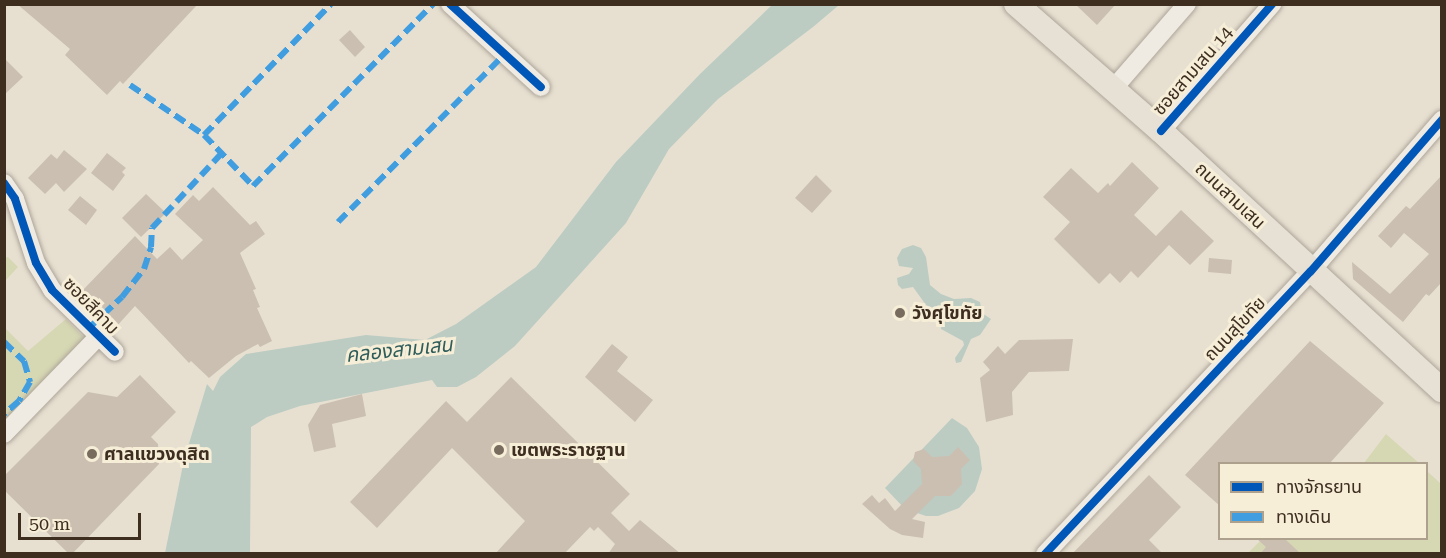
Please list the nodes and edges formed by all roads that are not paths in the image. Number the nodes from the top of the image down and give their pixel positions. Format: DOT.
graph roads {
  1 [pos="450,4"];
  2 [pos="1016,4"];
  3 [pos="1187,4"];
  4 [pos="1272,4"];
  5 [pos="541,87"];
  6 [pos="1113,89"];
  7 [pos="1442,120"];
  8 [pos="1161,131"];
  9 [pos="4,183"];
  10 [pos="1311,271"];
  11 [pos="99,336"];
  12 [pos="115,352"];
  13 [pos="1442,390"];
  14 [pos="4,434"];
  15 [pos="1045,554"];
  1 -- 5 [label="street"];
  2 -- 6 [label="main road, ถนนสามเสน"];
  3 -- 6 [label="street"];
  4 -- 8 [label="street, ซอยสามเสน 14"];
  6 -- 8 [label="main road, ถนนสามเสน"];
  7 -- 10 [label="street, ถนนสุโขทัย"];
  8 -- 10 [label="main road, ถนนสามเสน"];
  9 -- 11 [label="street, ซอยสีคาม"];
  10 -- 13 [label="main road, ถนนสามเสน"];
  10 -- 15 [label="street, ถนนสุโขทัย"];
  11 -- 12 [label="street, ซอยสีคาม"];
  11 -- 14 [label="street, ซอยสีคาม"];
}
